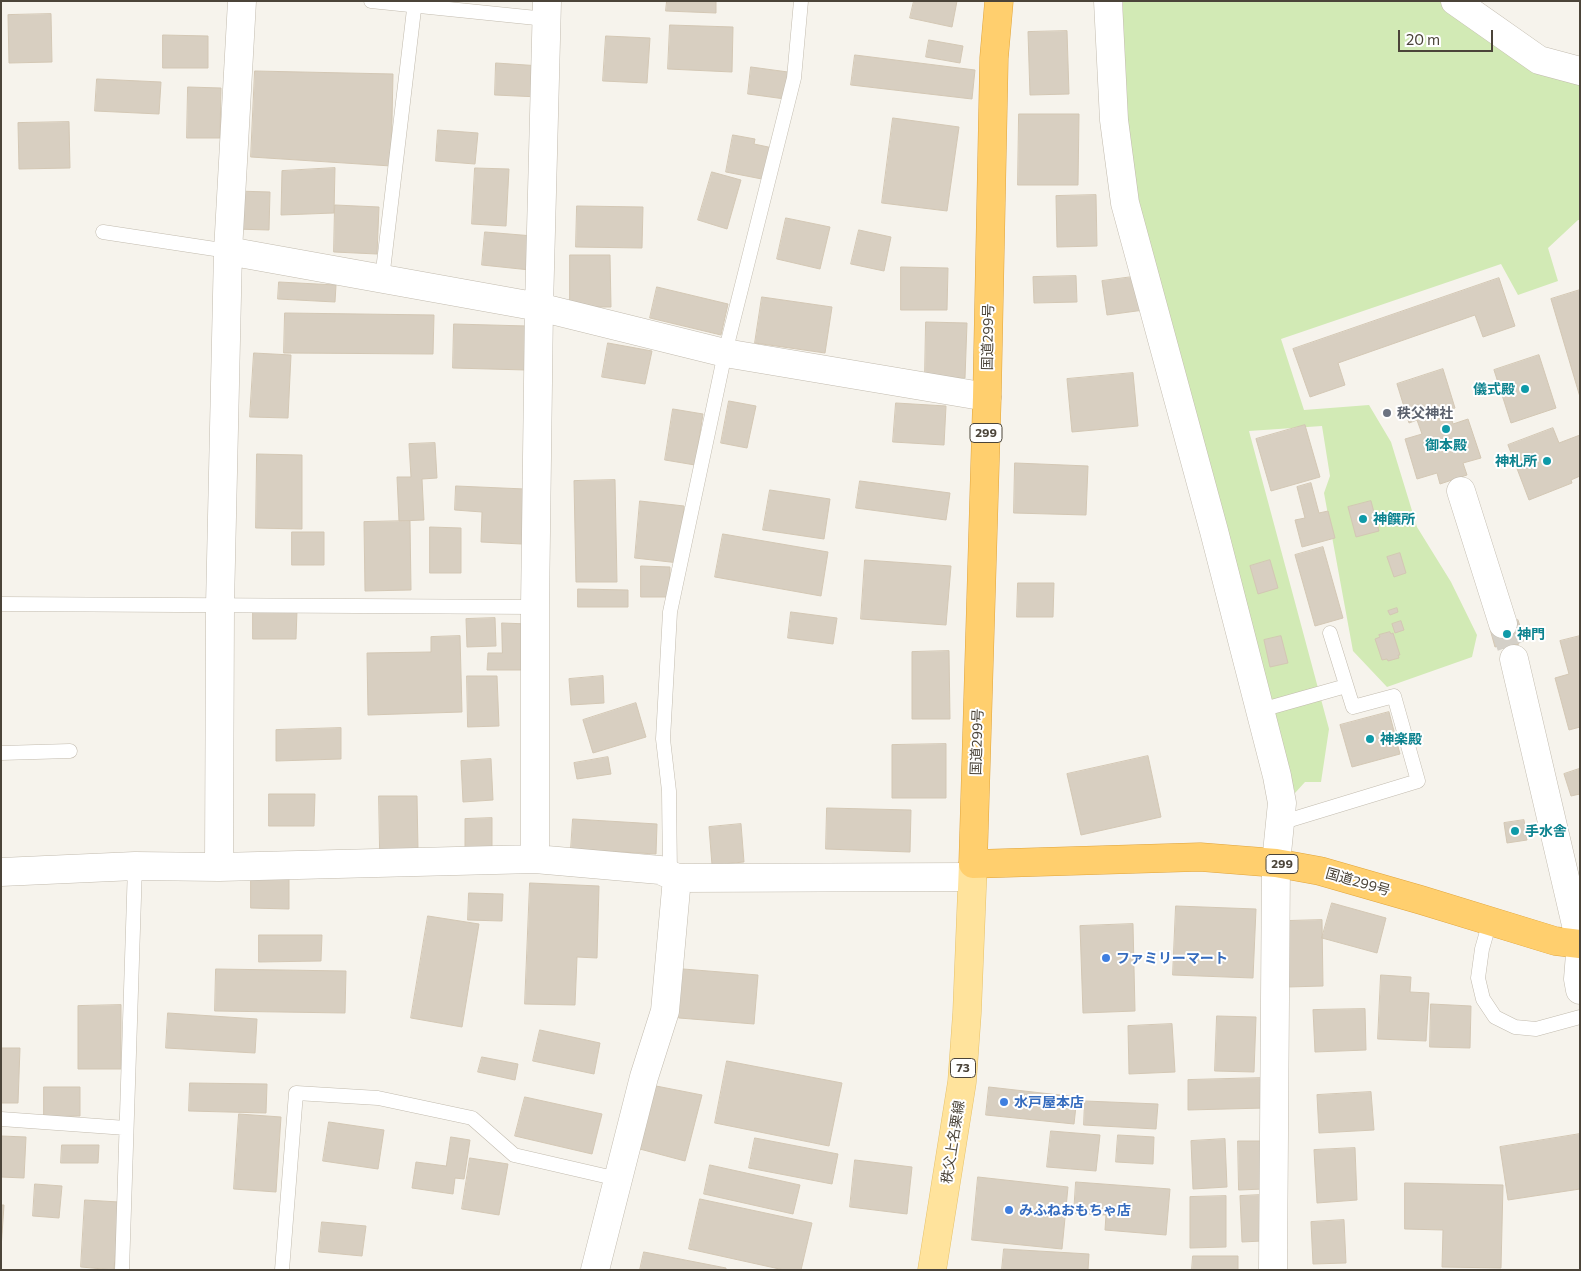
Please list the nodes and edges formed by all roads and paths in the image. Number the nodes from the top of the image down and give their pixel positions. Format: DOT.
graph roads {
  1 [pos="242,1"];
  2 [pos="371,1"];
  3 [pos="801,1"];
  4 [pos="999,1"];
  5 [pos="1108,1"];
  6 [pos="1455,1"];
  7 [pos="415,4"];
  8 [pos="546,10"];
  9 [pos="1580,72"];
  10 [pos="103,232"];
  11 [pos="228,251"];
  12 [pos="382,279"];
  13 [pos="539,307"];
  14 [pos="726,353"];
  15 [pos="987,397"];
  16 [pos="1461,491"];
  17 [pos="1,604"];
  18 [pos="220,606"];
  19 [pos="534,607"];
  20 [pos="1330,633"];
  21 [pos="1346,686"];
  22 [pos="1261,710"];
  23 [pos="70,751"];
  24 [pos="1,753"];
  25 [pos="1280,823"];
  26 [pos="535,859"];
  27 [pos="1276,863"];
  28 [pos="135,866"];
  29 [pos="219,867"];
  30 [pos="973,871"];
  31 [pos="1,872"];
  32 [pos="673,876"];
  33 [pos="1490,921"];
  34 [pos="1580,943"];
  35 [pos="1580,954"];
  36 [pos="1580,990"];
  37 [pos="1580,1017"];
  38 [pos="1,1119"];
  39 [pos="126,1128"];
  40 [pos="618,1179"];
  41 [pos="122,1270"];
  42 [pos="282,1270"];
  43 [pos="595,1270"];
  44 [pos="932,1270"];
  45 [pos="1273,1270"];
  1 -- 11 [label="street"];
  2 -- 7 [label="lane"];
  3 -- 14 [label="lane"];
  4 -- 15 [label="highway, 国道299号 / 299"];
  5 -- 22 [label="street"];
  6 -- 9 [label="street"];
  7 -- 8 [label="lane"];
  7 -- 12 [label="lane"];
  8 -- 13 [label="street"];
  10 -- 11 [label="lane"];
  11 -- 12 [label="street"];
  11 -- 18 [label="street"];
  12 -- 13 [label="street"];
  13 -- 14 [label="street"];
  13 -- 19 [label="street"];
  14 -- 15 [label="street"];
  14 -- 32 [label="lane"];
  15 -- 30 [label="highway, 国道299号 / 299"];
  16 -- 34 [label="street"];
  17 -- 18 [label="lane"];
  18 -- 19 [label="lane"];
  18 -- 29 [label="street"];
  19 -- 26 [label="street"];
  20 -- 21 [label="lane"];
  21 -- 22 [label="lane"];
  21 -- 25 [label="lane"];
  22 -- 25 [label="street"];
  23 -- 24 [label="lane"];
  25 -- 27 [label="street"];
  26 -- 29 [label="street"];
  26 -- 32 [label="street"];
  27 -- 30 [label="highway, 国道299号 / 299"];
  27 -- 33 [label="highway, 国道299号 / 299"];
  27 -- 45 [label="street"];
  28 -- 29 [label="street"];
  28 -- 31 [label="street"];
  28 -- 39 [label="lane"];
  30 -- 32 [label="street"];
  30 -- 44 [label="main road, 秩父上名栗線 / 73"];
  32 -- 40 [label="street"];
  33 -- 34 [label="highway, 国道299号 / 299"];
  33 -- 37 [label="lane"];
  35 -- 36 [label="street"];
  38 -- 39 [label="lane"];
  39 -- 41 [label="lane"];
  40 -- 42 [label="lane"];
  40 -- 43 [label="street"];
}
